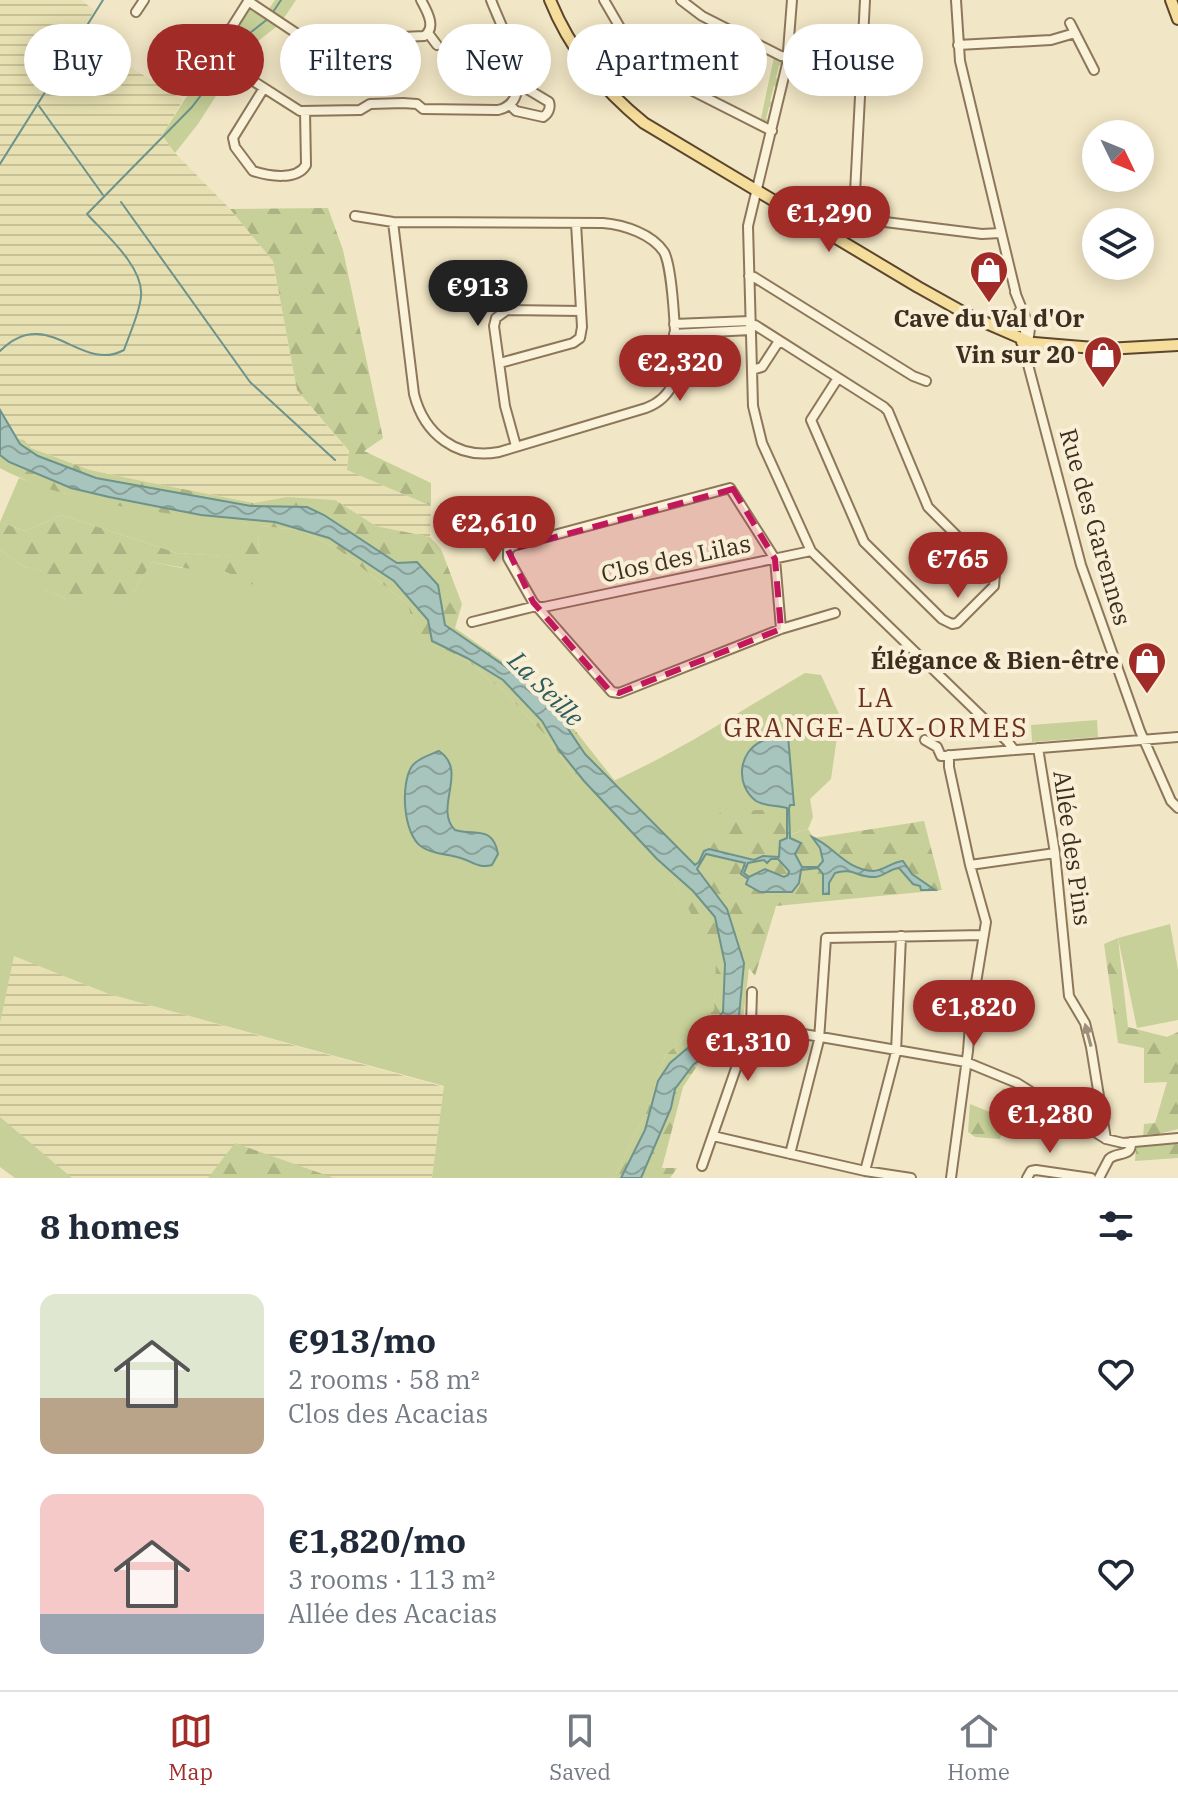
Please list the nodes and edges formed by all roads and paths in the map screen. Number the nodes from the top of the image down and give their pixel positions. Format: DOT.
graph roads {
  1 [pos="144,0"];
  2 [pos="421,0"];
  3 [pos="491,0"];
  4 [pos="550,0"];
  5 [pos="604,0"];
  6 [pos="681,0"];
  7 [pos="792,0"];
  8 [pos="865,0"];
  9 [pos="956,0"];
  10 [pos="1171,0"];
  11 [pos="248,1"];
  12 [pos="136,12"];
  13 [pos="1178,19"];
  14 [pos="1070,23"];
  15 [pos="234,24"];
  16 [pos="500,24"];
  17 [pos="790,24"];
  18 [pos="428,33"];
  19 [pos="1075,33"];
  20 [pos="437,45"];
  21 [pos="958,45"];
  22 [pos="783,56"];
  23 [pos="1094,70"];
  24 [pos="783,80"];
  25 [pos="264,88"];
  26 [pos="259,96"];
  27 [pos="514,96"];
  28 [pos="539,96"];
  29 [pos="510,105"];
  30 [pos="305,111"];
  31 [pos="772,131"];
  32 [pos="757,191"];
  33 [pos="355,216"];
  34 [pos="393,222"];
  35 [pos="576,223"];
  36 [pos="1000,233"];
  37 [pos="749,276"];
  38 [pos="581,311"];
  39 [pos="674,324"];
  40 [pos="750,325"];
  41 [pos="674,334"];
  42 [pos="779,341"];
  43 [pos="1028,341"];
  44 [pos="1178,345"];
  45 [pos="500,363"];
  46 [pos="752,370"];
  47 [pos="838,378"];
  48 [pos="926,381"];
  49 [pos="516,446"];
  50 [pos="811,551"];
  51 [pos="775,559"];
  52 [pos="538,608"];
  53 [pos="835,613"];
  54 [pos="472,622"];
  55 [pos="781,629"];
  56 [pos="1178,737"];
  57 [pos="925,740"];
  58 [pos="1144,740"];
  59 [pos="1038,748"];
  60 [pos="1009,751"];
  61 [pos="949,755"];
  62 [pos="1178,808"];
  63 [pos="1055,853"];
  64 [pos="970,865"];
  65 [pos="984,935"];
  66 [pos="901,936"];
  67 [pos="752,992"];
  68 [pos="751,1025"];
  69 [pos="819,1037"];
  70 [pos="896,1050"];
  71 [pos="966,1062"];
  72 [pos="713,1136"];
  73 [pos="1178,1138"];
  74 [pos="1106,1139"];
  75 [pos="1131,1142"];
  76 [pos="790,1154"];
  77 [pos="702,1166"];
  78 [pos="865,1171"];
  79 [pos="911,1178"];
  80 [pos="951,1178"];
  81 [pos="1027,1178"];
  82 [pos="1091,1178"];
  83 [pos="1099,1178"];
  1 -- 12 [label="street"];
  2 -- 18 [label="street"];
  3 -- 16 [label="street"];
  4 -- 32 [label="main road"];
  5 -- 31 [label="street"];
  6 -- 22 [label="street"];
  7 -- 17 [label="street"];
  8 -- 36 [label="street"];
  9 -- 21 [label="street, Rue des Garennes"];
  10 -- 13 [label="main road"];
  11 -- 15 [label="street"];
  11 -- 18 [label="street"];
  14 -- 19 [label="street"];
  18 -- 20 [label="street"];
  19 -- 21 [label="street"];
  19 -- 23 [label="street"];
  21 -- 36 [label="street, Rue des Garennes"];
  24 -- 31 [label="street"];
  25 -- 30 [label="street"];
  26 -- 30 [label="street"];
  27 -- 29 [label="street"];
  28 -- 29 [label="street"];
  29 -- 30 [label="street"];
  31 -- 32 [label="street"];
  32 -- 37 [label="street"];
  32 -- 43 [label="main road"];
  33 -- 34 [label="street"];
  34 -- 35 [label="street"];
  34 -- 49 [label="street"];
  35 -- 38 [label="street"];
  35 -- 39 [label="street"];
  36 -- 43 [label="street, Rue des Garennes"];
  37 -- 40 [label="street"];
  37 -- 48 [label="street"];
  38 -- 45 [label="street"];
  38 -- 45 [label="street"];
  39 -- 40 [label="street"];
  39 -- 41 [label="street"];
  40 -- 41 [label="street"];
  40 -- 42 [label="street"];
  40 -- 46 [label="street"];
  41 -- 49 [label="street"];
  42 -- 46 [label="street"];
  42 -- 47 [label="street"];
  43 -- 44 [label="main road"];
  43 -- 58 [label="street, Rue des Garennes"];
  45 -- 49 [label="street"];
  46 -- 50 [label="street"];
  47 -- 47 [label="street"];
  50 -- 51 [label="street, Clos des Lilas"];
  50 -- 60 [label="street"];
  51 -- 52 [label="street, Clos des Lilas"];
  51 -- 52 [label="street, Clos des Lilas"];
  51 -- 55 [label="street, Clos des Lilas"];
  52 -- 54 [label="street, Clos des Lilas"];
  52 -- 55 [label="street, Clos des Lilas"];
  53 -- 55 [label="street, Clos des Lilas"];
  56 -- 58 [label="street"];
  57 -- 61 [label="street"];
  58 -- 59 [label="street"];
  58 -- 62 [label="street, Rue des Garennes"];
  59 -- 60 [label="street"];
  59 -- 63 [label="street, Allée des Pins"];
  60 -- 61 [label="street"];
  61 -- 64 [label="street"];
  63 -- 64 [label="street"];
  74 -- 63 [label="street, Allée des Pins, one-way"];
  64 -- 65 [label="street"];
  65 -- 66 [label="street"];
  65 -- 71 [label="street"];
  66 -- 69 [label="street"];
  66 -- 70 [label="street"];
  67 -- 68 [label="street"];
  68 -- 69 [label="street"];
  68 -- 72 [label="street"];
  69 -- 70 [label="street"];
  69 -- 76 [label="street"];
  70 -- 71 [label="street"];
  70 -- 78 [label="street"];
  71 -- 74 [label="street"];
  71 -- 80 [label="street"];
  72 -- 76 [label="street"];
  72 -- 77 [label="street"];
  73 -- 75 [label="street"];
  74 -- 75 [label="street"];
  75 -- 83 [label="street"];
  76 -- 78 [label="street"];
  78 -- 79 [label="street"];
  81 -- 82 [label="street"];
}
